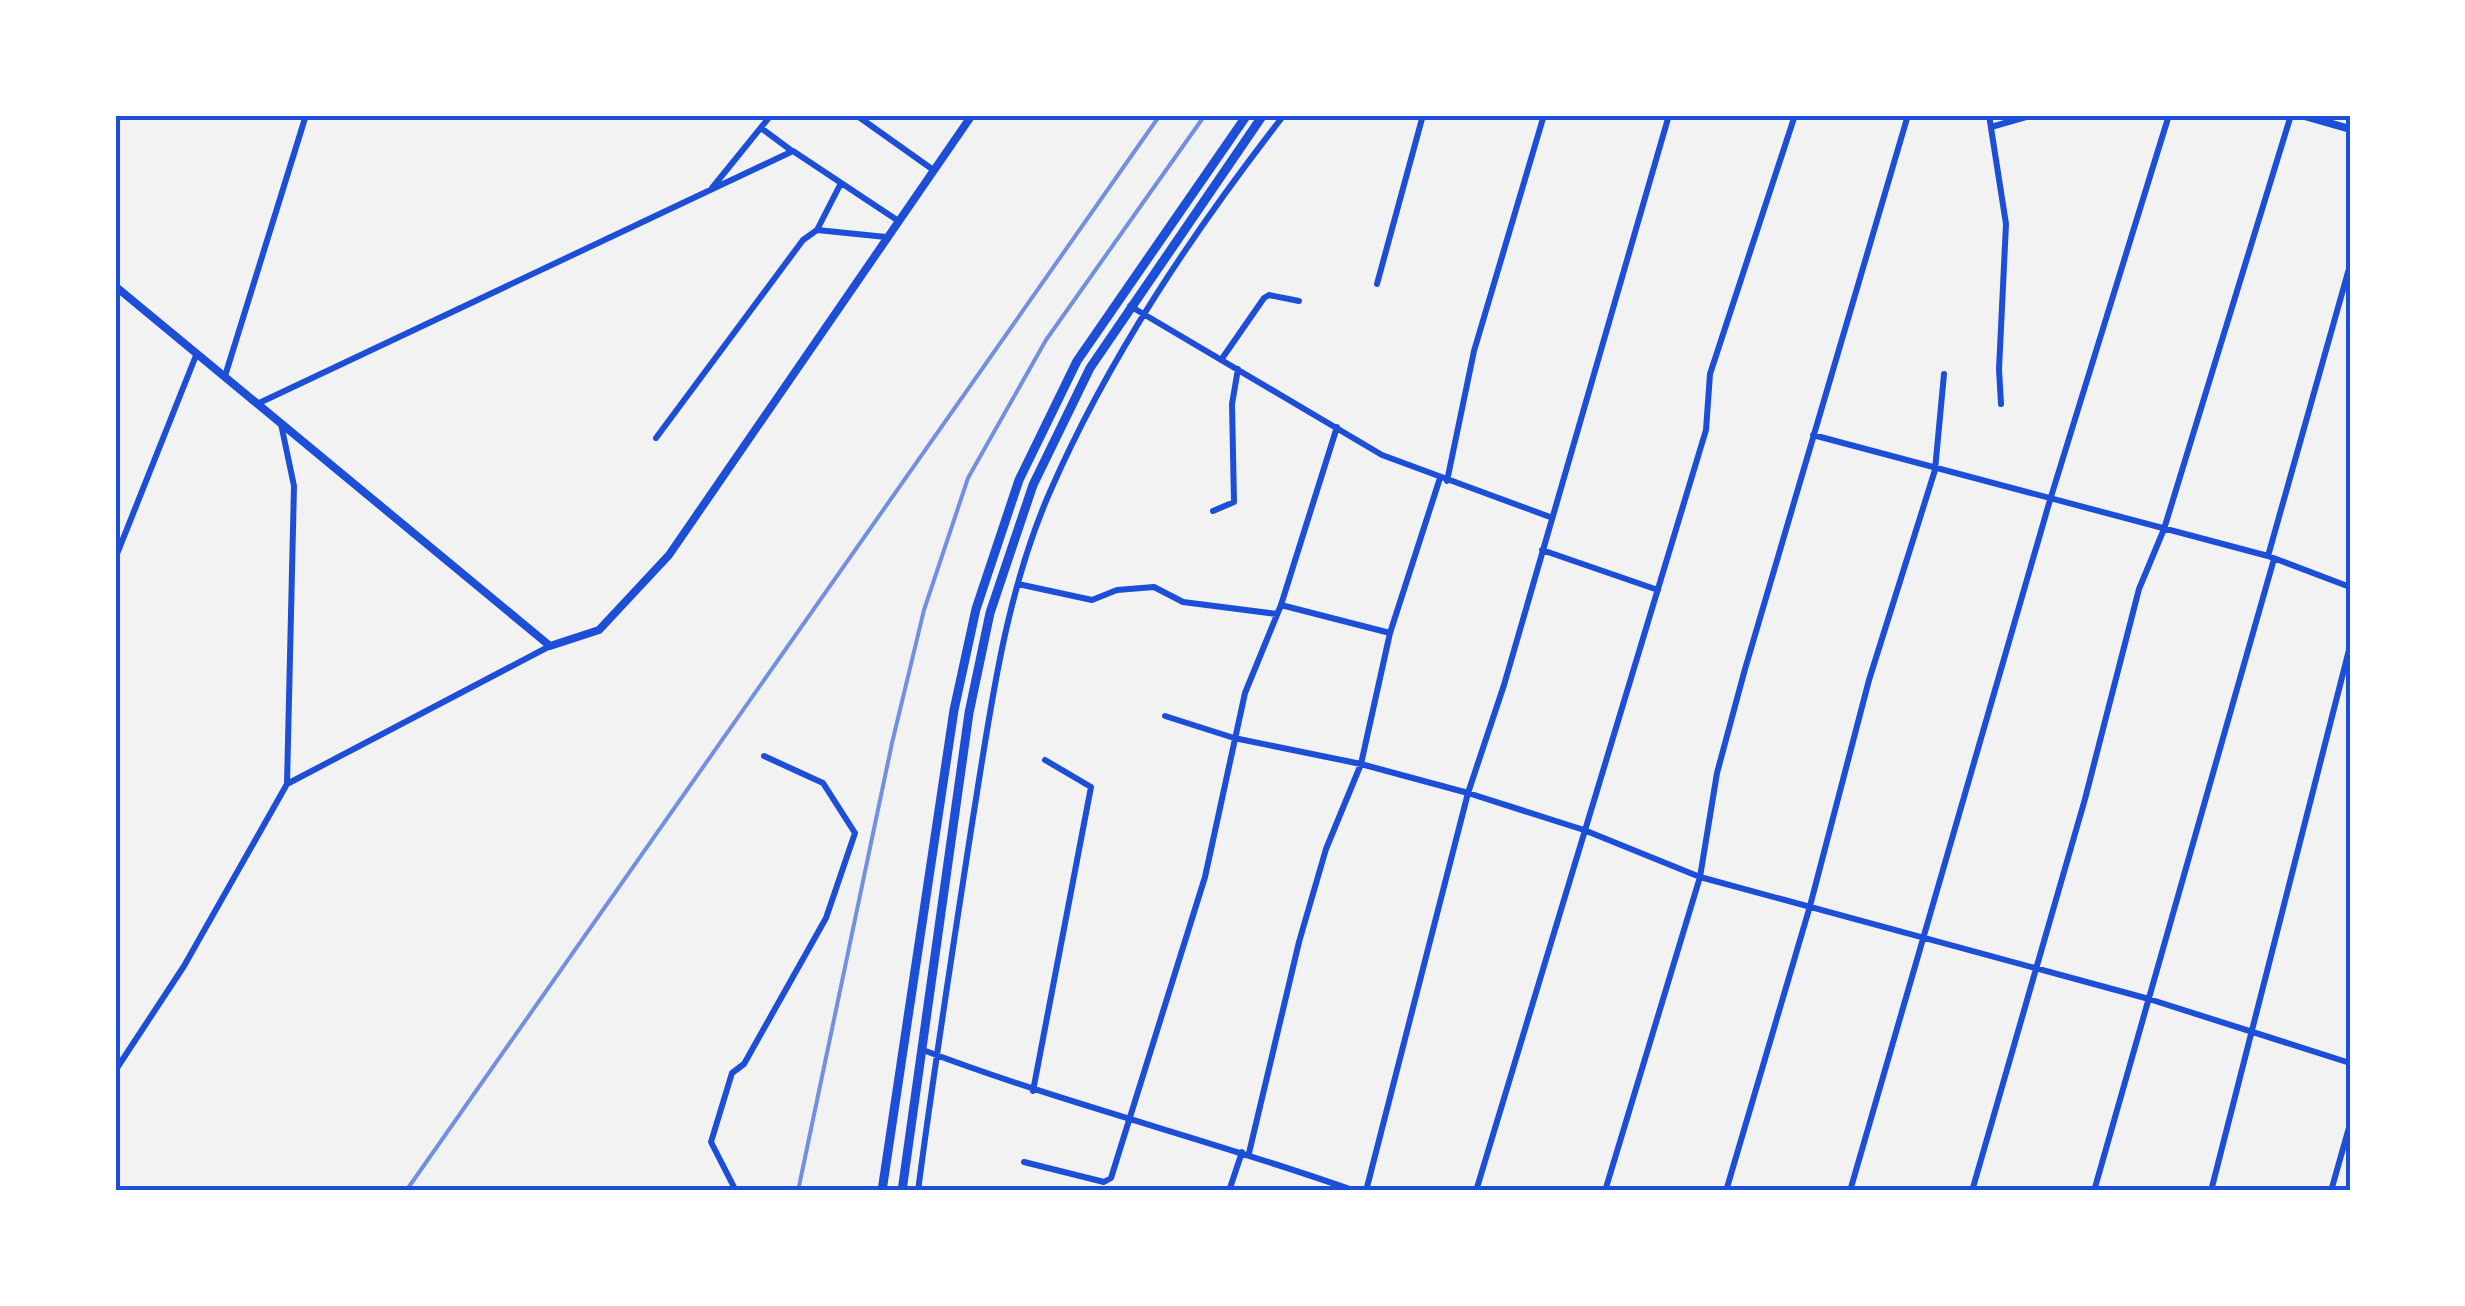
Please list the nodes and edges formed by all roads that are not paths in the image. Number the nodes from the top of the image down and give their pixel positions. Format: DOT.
graph roads {
  1 [pos="306,115"];
  2 [pos="771,115"];
  3 [pos="856,115"];
  4 [pos="1247,115"];
  5 [pos="1262,115"];
  6 [pos="1284,115"];
  7 [pos="1423,115"];
  8 [pos="1544,115"];
  9 [pos="1669,115"];
  10 [pos="1796,115"];
  11 [pos="1908,115"];
  12 [pos="1989,115"];
  13 [pos="2033,115"];
  14 [pos="2169,115"];
  15 [pos="2292,115"];
  16 [pos="2301,115"];
  17 [pos="969,116"];
  18 [pos="1256,124"];
  19 [pos="1991,127"];
  20 [pos="761,128"];
  21 [pos="2350,129"];
  22 [pos="1269,134"];
  23 [pos="794,152"];
  24 [pos="932,169"];
  25 [pos="840,184"];
  26 [pos="709,192"];
  27 [pos="897,220"];
  28 [pos="816,230"];
  29 [pos="886,237"];
  30 [pos="2350,264"];
  31 [pos="1377,284"];
  32 [pos="115,286"];
  33 [pos="1299,300"];
  34 [pos="1130,306"];
  35 [pos="1143,314"];
  36 [pos="197,353"];
  37 [pos="1222,360"];
  38 [pos="1238,370"];
  39 [pos="1944,374"];
  40 [pos="225,376"];
  41 [pos="257,404"];
  42 [pos="2001,404"];
  43 [pos="281,424"];
  44 [pos="1337,428"];
  45 [pos="1813,434"];
  46 [pos="656,438"];
  47 [pos="1935,470"];
  48 [pos="1444,479"];
  49 [pos="2050,500"];
  50 [pos="1212,511"];
  51 [pos="1550,518"];
  52 [pos="2164,529"];
  53 [pos="117,546"];
  54 [pos="1542,550"];
  55 [pos="2271,557"];
  56 [pos="115,558"];
  57 [pos="1018,584"];
  58 [pos="2350,587"];
  59 [pos="1658,590"];
  60 [pos="1280,605"];
  61 [pos="1278,614"];
  62 [pos="1390,633"];
  63 [pos="550,646"];
  64 [pos="2350,646"];
  65 [pos="1164,716"];
  66 [pos="1234,738"];
  67 [pos="764,756"];
  68 [pos="1045,760"];
  69 [pos="1361,764"];
  70 [pos="287,784"];
  71 [pos="1468,792"];
  72 [pos="1584,830"];
  73 [pos="1700,877"];
  74 [pos="1810,906"];
  75 [pos="1925,937"];
  76 [pos="2035,969"];
  77 [pos="2149,999"];
  78 [pos="2254,1030"];
  79 [pos="923,1050"];
  80 [pos="936,1055"];
  81 [pos="2350,1063"];
  82 [pos="115,1070"];
  83 [pos="1033,1091"];
  84 [pos="1129,1120"];
  85 [pos="2350,1124"];
  86 [pos="1245,1152"];
  87 [pos="1024,1162"];
  88 [pos="736,1191"];
  89 [pos="882,1191"];
  90 [pos="902,1191"];
  91 [pos="918,1191"];
  92 [pos="1229,1191"];
  93 [pos="1354,1191"];
  94 [pos="1366,1191"];
  95 [pos="1476,1191"];
  96 [pos="1604,1191"];
  97 [pos="1726,1191"];
  98 [pos="1850,1191"];
  99 [pos="1972,1191"];
  100 [pos="2094,1191"];
  101 [pos="2210,1191"];
  102 [pos="2331,1191"];
  1 -- 40 [label="street"];
  2 -- 20 [label="street"];
  3 -- 24 [label="street"];
  4 -- 89 [label="main road"];
  5 -- 18 [label="main road"];
  6 -- 22 [label="street"];
  7 -- 31 [label="street"];
  8 -- 48 [label="street"];
  9 -- 51 [label="street"];
  10 -- 59 [label="street"];
  11 -- 45 [label="street"];
  12 -- 19 [label="street"];
  13 -- 19 [label="street"];
  14 -- 49 [label="street"];
  15 -- 52 [label="street"];
  16 -- 21 [label="street"];
  17 -- 24 [label="street"];
  18 -- 22 [label="street"];
  18 -- 34 [label="main road"];
  19 -- 42 [label="street"];
  20 -- 23 [label="street"];
  20 -- 26 [label="street"];
  22 -- 35 [label="street"];
  23 -- 25 [label="street"];
  23 -- 26 [label="street"];
  24 -- 27 [label="street"];
  25 -- 27 [label="street"];
  25 -- 28 [label="street"];
  26 -- 41 [label="street"];
  27 -- 29 [label="street"];
  28 -- 29 [label="street"];
  28 -- 46 [label="street"];
  29 -- 63 [label="street"];
  30 -- 55 [label="street"];
  32 -- 36 [label="street"];
  33 -- 37 [label="street"];
  34 -- 35 [label="street"];
  34 -- 79 [label="main road"];
  35 -- 37 [label="street"];
  35 -- 57 [label="street"];
  36 -- 40 [label="street"];
  36 -- 53 [label="street"];
  37 -- 38 [label="street"];
  38 -- 44 [label="street"];
  38 -- 50 [label="street"];
  39 -- 47 [label="street"];
  40 -- 41 [label="street"];
  41 -- 43 [label="street"];
  43 -- 63 [label="street"];
  43 -- 70 [label="street"];
  44 -- 48 [label="street"];
  44 -- 60 [label="street"];
  45 -- 47 [label="street"];
  45 -- 73 [label="street"];
  47 -- 49 [label="street"];
  47 -- 74 [label="street"];
  48 -- 51 [label="street"];
  48 -- 62 [label="street"];
  49 -- 52 [label="street"];
  49 -- 75 [label="street"];
  51 -- 54 [label="street"];
  52 -- 55 [label="street"];
  52 -- 76 [label="street"];
  53 -- 56 [label="street"];
  54 -- 59 [label="street"];
  54 -- 71 [label="street"];
  55 -- 58 [label="street"];
  55 -- 77 [label="street"];
  57 -- 61 [label="street"];
  57 -- 80 [label="street"];
  59 -- 72 [label="street"];
  60 -- 61 [label="street"];
  60 -- 62 [label="street"];
  61 -- 66 [label="street"];
  62 -- 69 [label="street"];
  63 -- 70 [label="street"];
  64 -- 78 [label="street"];
  65 -- 66 [label="street"];
  66 -- 69 [label="street"];
  66 -- 84 [label="street"];
  67 -- 88 [label="street"];
  68 -- 83 [label="street"];
  69 -- 71 [label="street"];
  69 -- 86 [label="street"];
  70 -- 82 [label="street"];
  71 -- 72 [label="street"];
  71 -- 94 [label="street"];
  72 -- 73 [label="street"];
  72 -- 95 [label="street"];
  73 -- 74 [label="street"];
  73 -- 96 [label="street"];
  74 -- 75 [label="street"];
  74 -- 97 [label="street"];
  75 -- 76 [label="street"];
  75 -- 98 [label="street"];
  76 -- 77 [label="street"];
  76 -- 99 [label="street"];
  77 -- 78 [label="street"];
  77 -- 100 [label="street"];
  78 -- 81 [label="street"];
  78 -- 101 [label="street"];
  79 -- 80 [label="street"];
  79 -- 90 [label="main road"];
  80 -- 83 [label="street"];
  80 -- 91 [label="street"];
  83 -- 84 [label="street"];
  84 -- 86 [label="street"];
  84 -- 87 [label="street"];
  85 -- 102 [label="street"];
  86 -- 92 [label="street"];
  86 -- 93 [label="street"];
}
